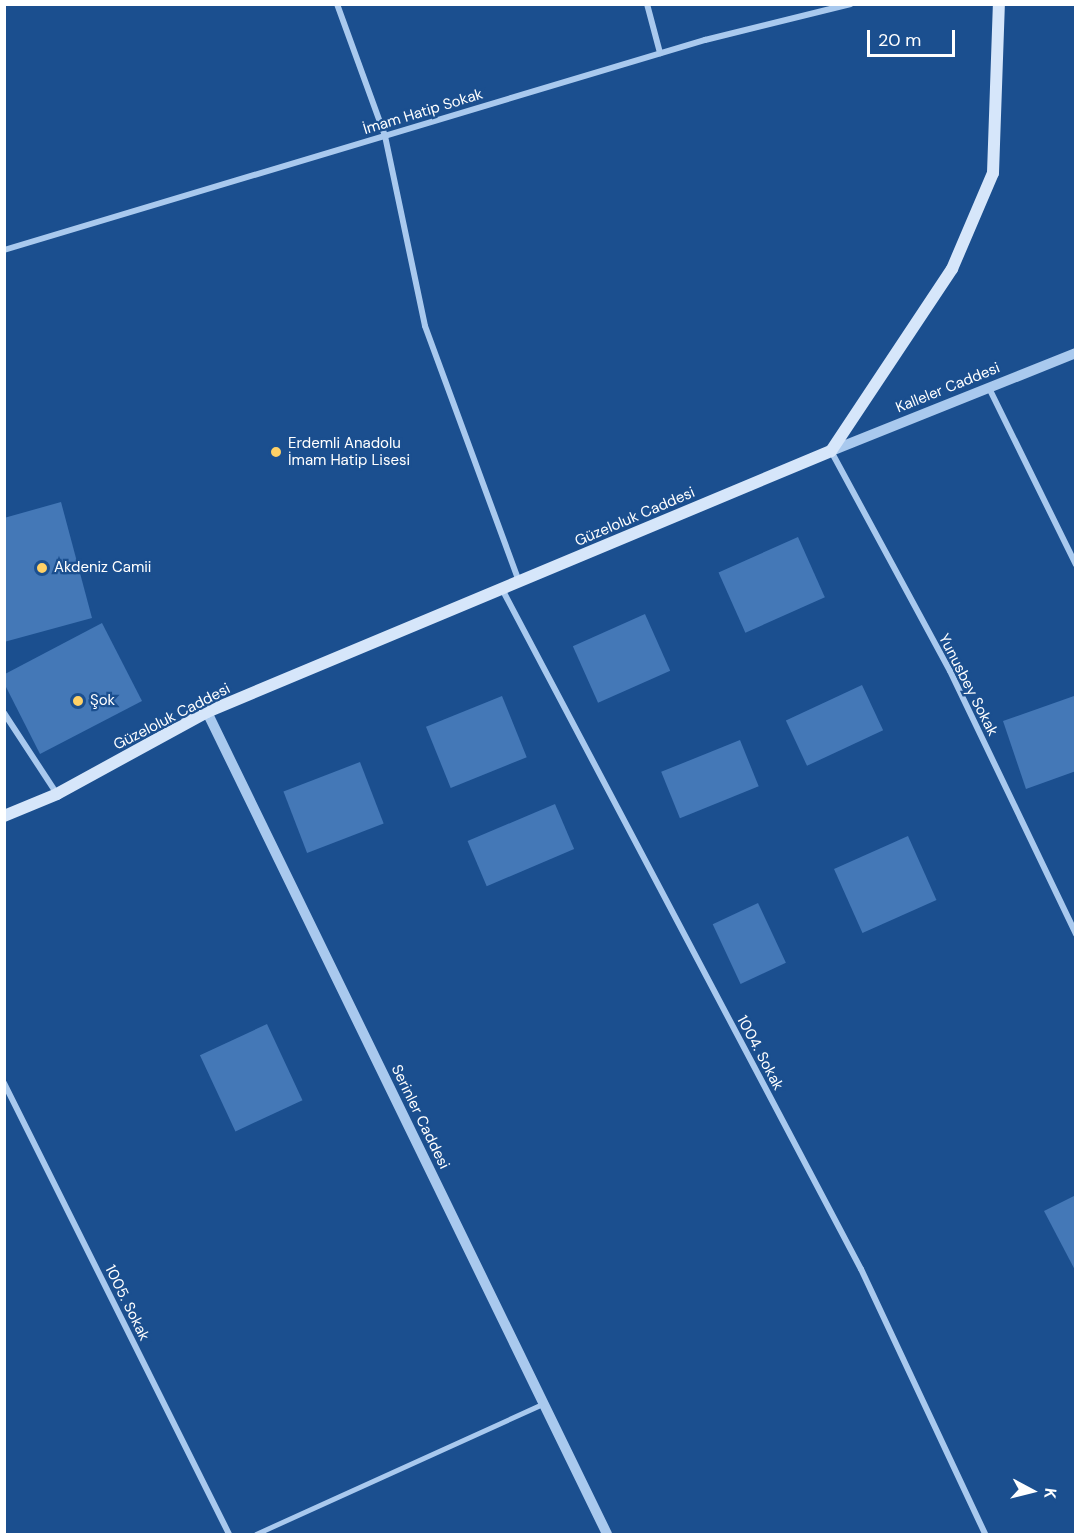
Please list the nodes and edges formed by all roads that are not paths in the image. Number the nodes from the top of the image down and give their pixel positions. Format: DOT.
graph roads {
  1 [pos="337,4"];
  2 [pos="647,4"];
  3 [pos="851,4"];
  4 [pos="999,4"];
  5 [pos="660,53"];
  6 [pos="385,136"];
  7 [pos="4,250"];
  8 [pos="1076,353"];
  9 [pos="989,388"];
  10 [pos="831,451"];
  11 [pos="1076,565"];
  12 [pos="519,582"];
  13 [pos="502,589"];
  14 [pos="207,712"];
  15 [pos="4,713"];
  16 [pos="57,794"];
  17 [pos="4,816"];
  18 [pos="1076,934"];
  19 [pos="4,1083"];
  20 [pos="543,1404"];
  21 [pos="229,1534"];
  22 [pos="256,1534"];
  23 [pos="607,1534"];
  24 [pos="985,1534"];
  1 -- 6 [label="street"];
  2 -- 5 [label="street"];
  3 -- 5 [label="street, İmam Hatip Sokak"];
  4 -- 10 [label="main road"];
  5 -- 6 [label="street, İmam Hatip Sokak"];
  6 -- 7 [label="street, İmam Hatip Sokak"];
  6 -- 12 [label="street"];
  8 -- 9 [label="street, Kalleler Caddesi"];
  9 -- 10 [label="street, Kalleler Caddesi"];
  9 -- 11 [label="street"];
  10 -- 12 [label="main road, Güzeloluk Caddesi"];
  10 -- 18 [label="street, Yunusbey Sokak"];
  12 -- 13 [label="main road, Güzeloluk Caddesi"];
  13 -- 14 [label="main road, Güzeloluk Caddesi"];
  13 -- 24 [label="street, 1004. Sokak"];
  14 -- 16 [label="main road, Güzeloluk Caddesi"];
  14 -- 20 [label="street, Serinler Caddesi"];
  15 -- 16 [label="street"];
  16 -- 17 [label="main road, Güzeloluk Caddesi"];
  19 -- 21 [label="street, 1005. Sokak"];
  20 -- 22 [label="lane"];
  20 -- 23 [label="street, Serinler Caddesi"];
}
